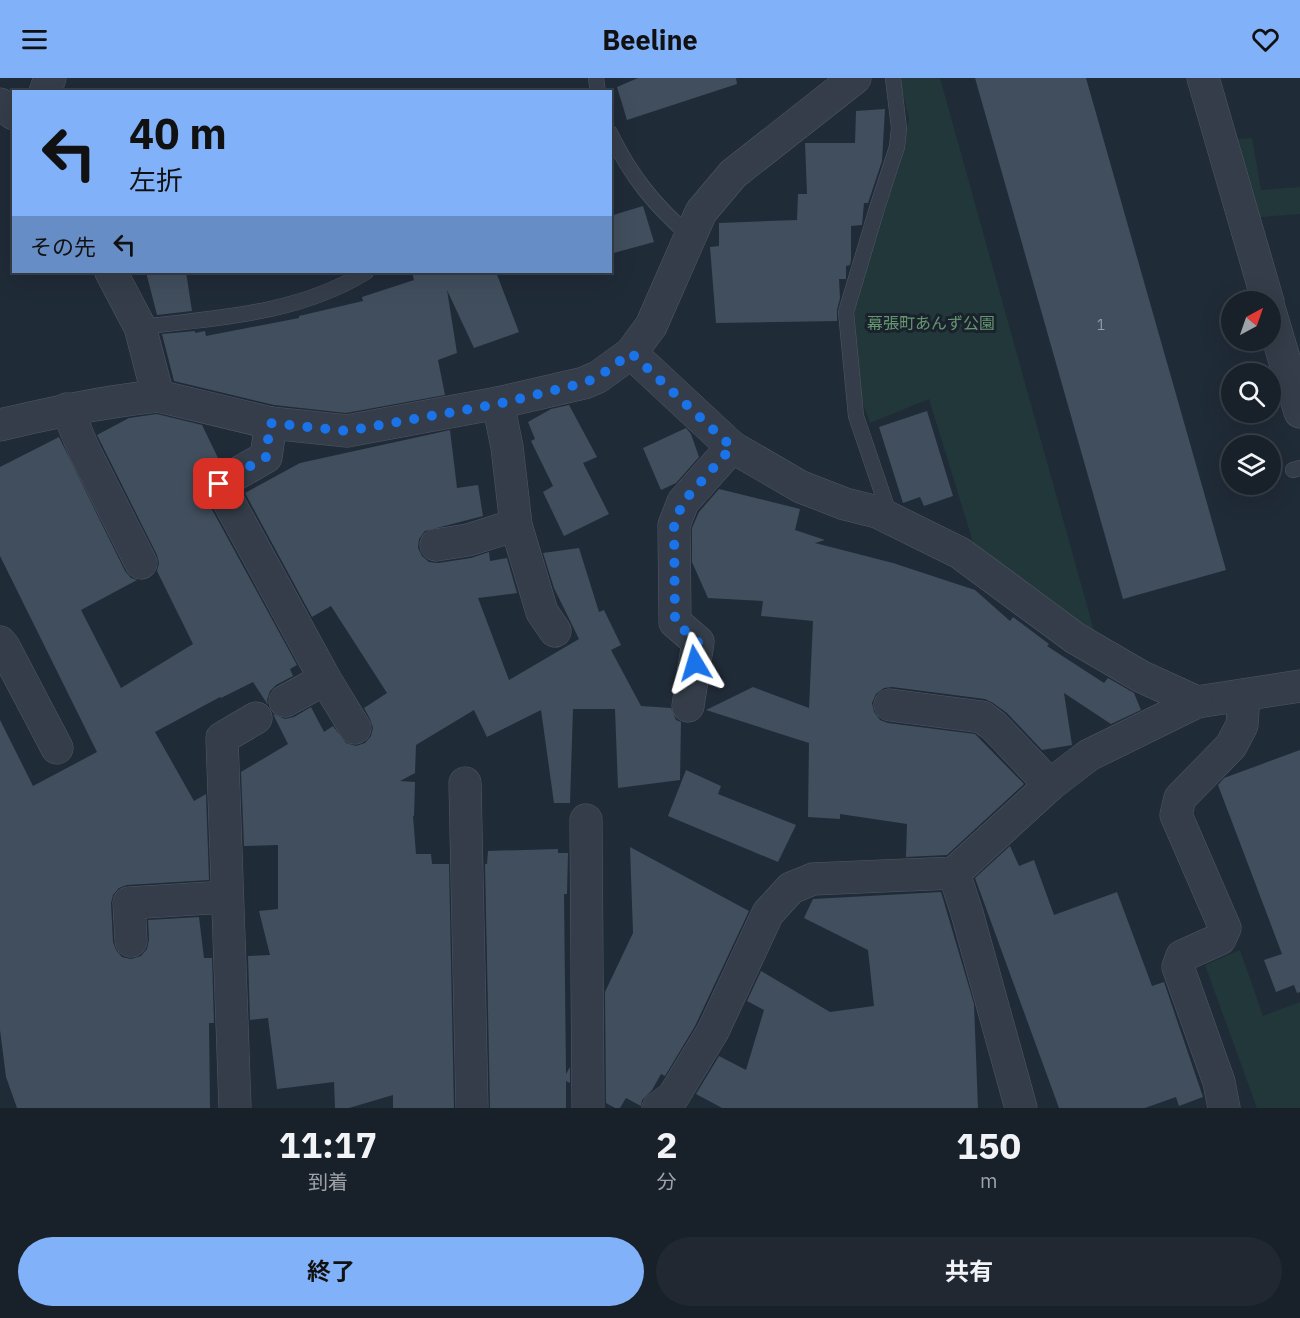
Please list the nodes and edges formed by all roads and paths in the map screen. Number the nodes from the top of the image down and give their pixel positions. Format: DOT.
graph roads {
  1 [pos="855,78"];
  2 [pos="893,78"];
  3 [pos="1203,78"];
  4 [pos="612,137"];
  5 [pos="690,236"];
  6 [pos="112,273"];
  7 [pos="364,273"];
  8 [pos="1265,291"];
  9 [pos="140,327"];
  10 [pos="1281,348"];
  11 [pos="631,353"];
  12 [pos="158,396"];
  13 [pos="498,404"];
  14 [pos="67,409"];
  15 [pos="1300,412"];
  16 [pos="270,423"];
  17 [pos="0,425"];
  18 [pos="732,447"];
  19 [pos="891,519"];
  20 [pos="516,525"];
  21 [pos="436,544"];
  22 [pos="141,563"];
  23 [pos="555,631"];
  24 [pos="0,642"];
  25 [pos="325,679"];
  26 [pos="1300,686"];
  27 [pos="1244,695"];
  28 [pos="285,701"];
  29 [pos="1197,702"];
  30 [pos="890,705"];
  31 [pos="688,706"];
  32 [pos="256,718"];
  33 [pos="355,728"];
  34 [pos="57,748"];
  35 [pos="465,783"];
  36 [pos="1050,784"];
  37 [pos="586,820"];
  38 [pos="954,873"];
  39 [pos="226,897"];
  40 [pos="131,941"];
  41 [pos="235,1108"];
  42 [pos="472,1108"];
  43 [pos="588,1108"];
  44 [pos="658,1108"];
  45 [pos="1022,1108"];
  46 [pos="1224,1108"];
  1 -- 5 [label="street"];
  2 -- 19 [label="lane"];
  3 -- 8 [label="street"];
  4 -- 5 [label="lane"];
  5 -- 11 [label="street"];
  6 -- 9 [label="street"];
  7 -- 9 [label="lane"];
  9 -- 12 [label="street"];
  10 -- 15 [label="street"];
  11 -- 13 [label="street"];
  11 -- 18 [label="street"];
  12 -- 14 [label="street"];
  12 -- 16 [label="street"];
  13 -- 16 [label="street"];
  13 -- 20 [label="street"];
  14 -- 17 [label="street"];
  14 -- 22 [label="street"];
  16 -- 25 [label="street"];
  18 -- 19 [label="street"];
  18 -- 31 [label="street"];
  19 -- 29 [label="street"];
  20 -- 21 [label="street"];
  20 -- 23 [label="street"];
  24 -- 34 [label="street"];
  25 -- 28 [label="street"];
  25 -- 33 [label="street"];
  26 -- 27 [label="street"];
  27 -- 29 [label="street"];
  27 -- 46 [label="street"];
  29 -- 36 [label="street"];
  30 -- 36 [label="street"];
  32 -- 39 [label="street"];
  35 -- 42 [label="street"];
  36 -- 38 [label="street"];
  37 -- 43 [label="street"];
  38 -- 44 [label="street"];
  38 -- 45 [label="street"];
  39 -- 40 [label="street"];
  39 -- 41 [label="street"];
}
